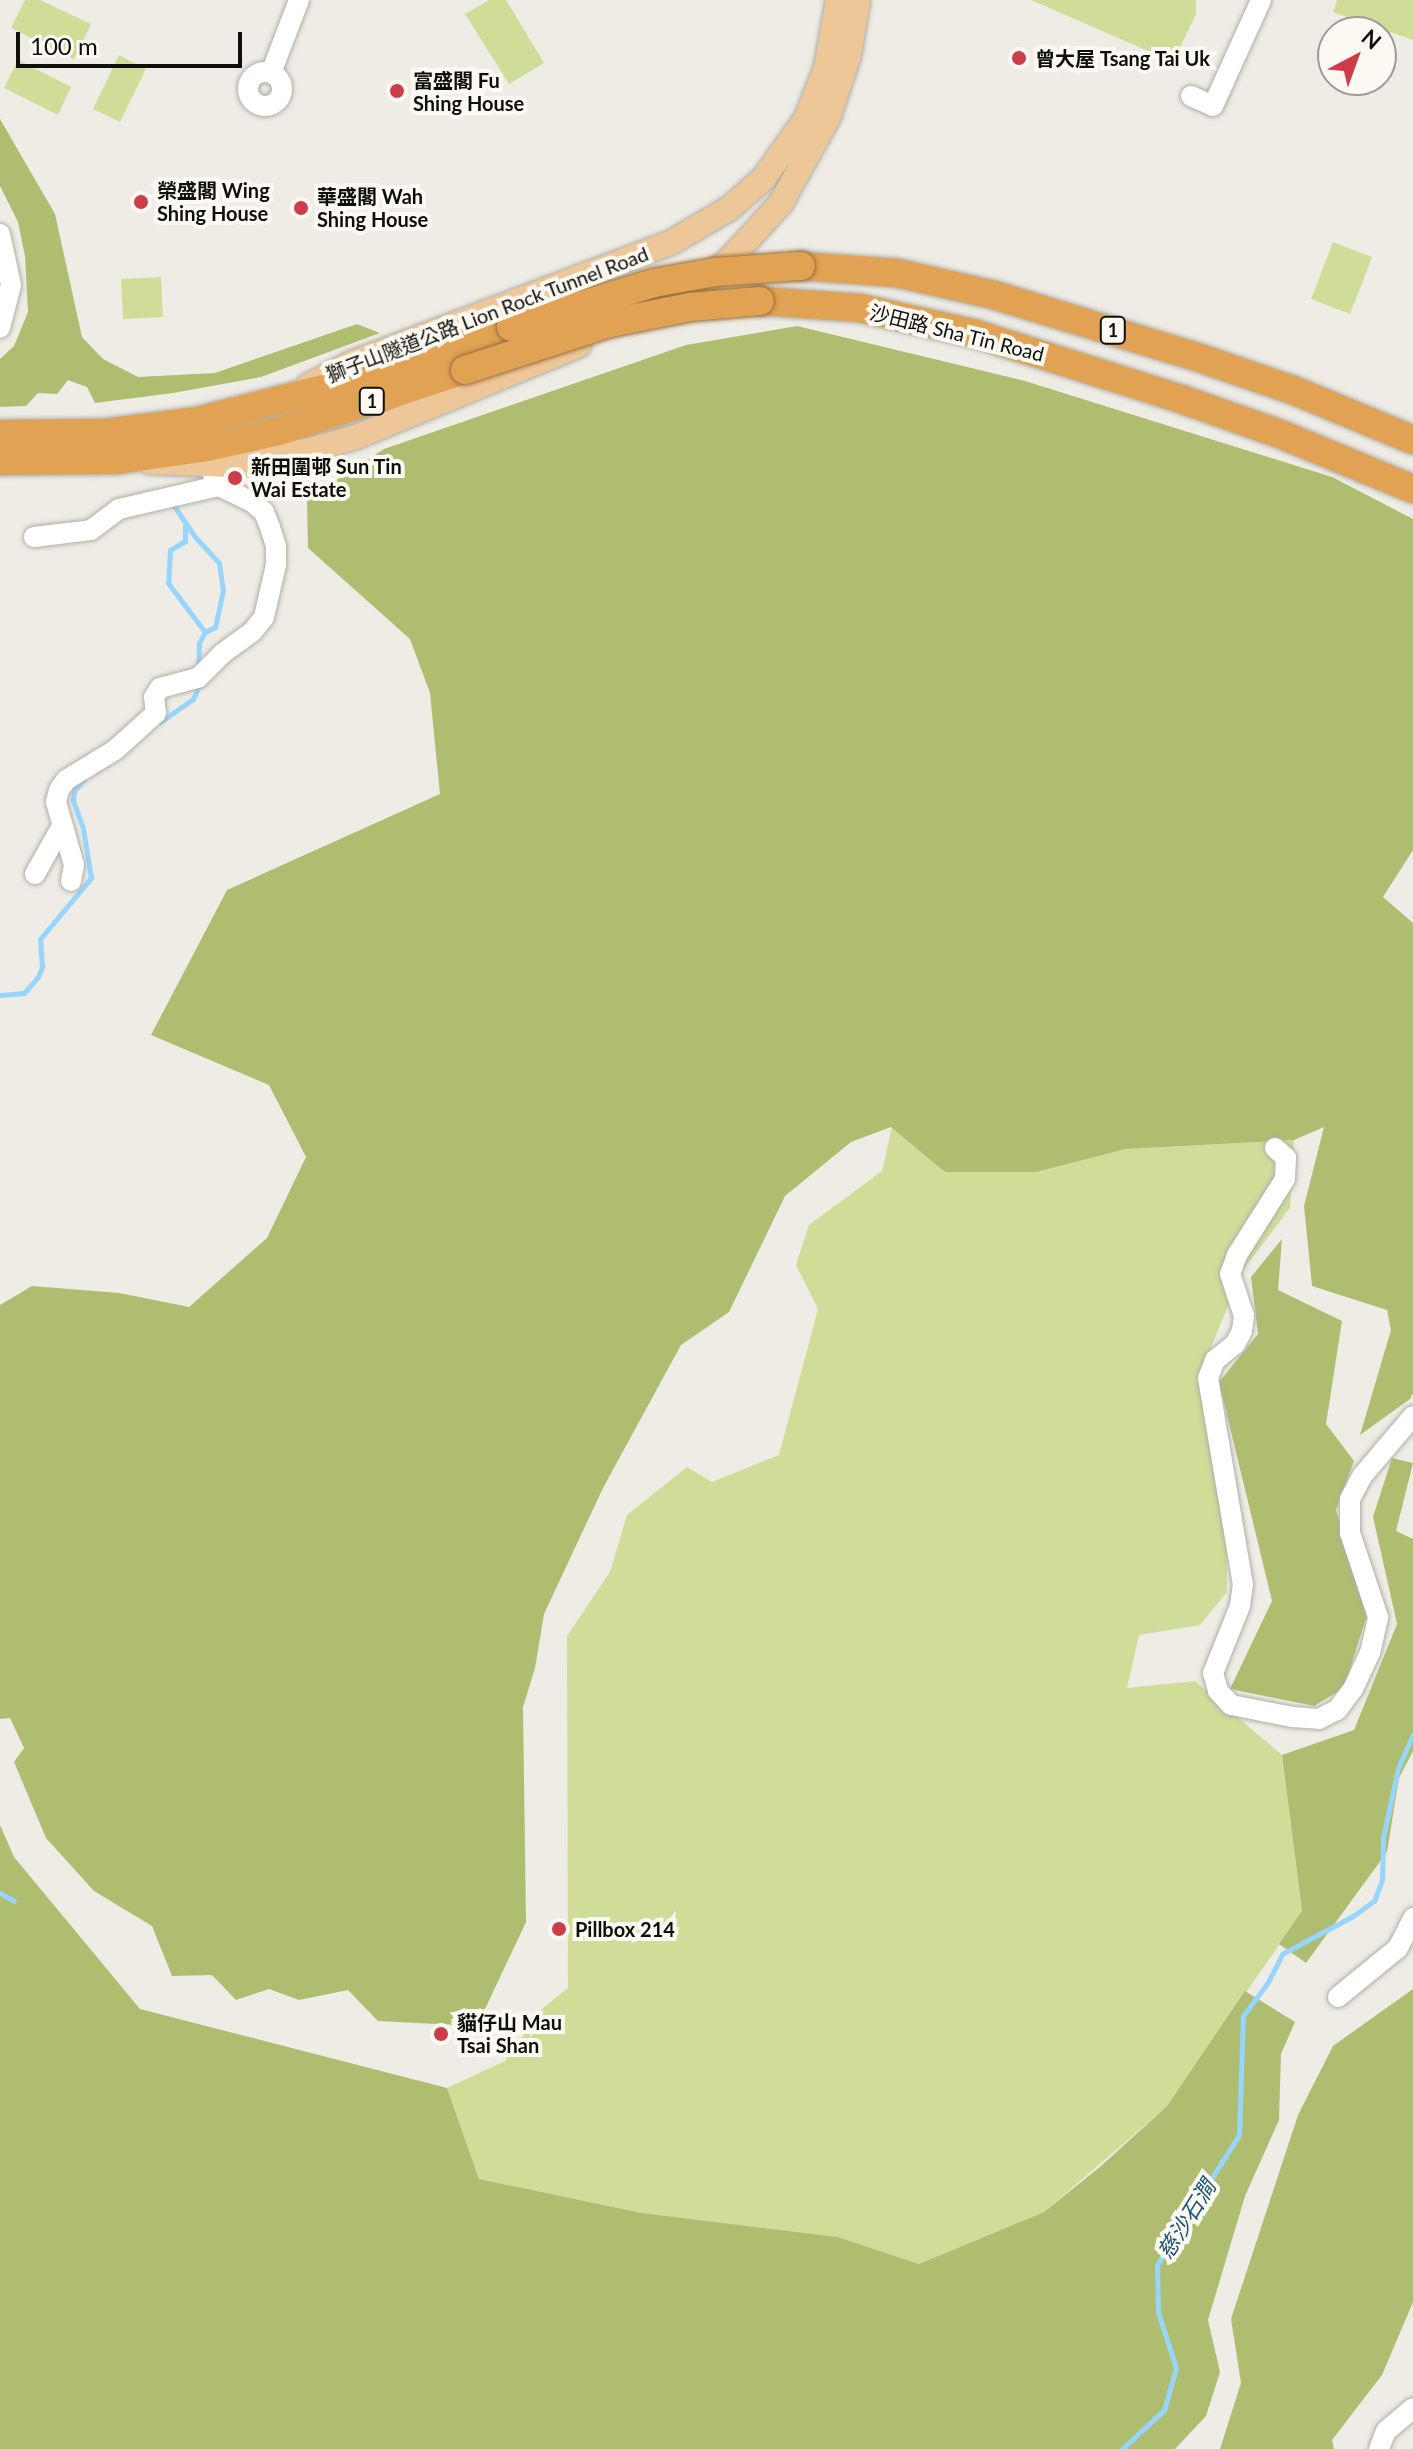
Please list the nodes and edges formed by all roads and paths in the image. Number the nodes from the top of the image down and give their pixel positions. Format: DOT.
graph roads {
  1 [pos="299,0"];
  2 [pos="838,0"];
  3 [pos="858,0"];
  4 [pos="1261,0"];
  5 [pos="271,73"];
  6 [pos="1191,96"];
  7 [pos="0,234"];
  8 [pos="0,328"];
  9 [pos="282,399"];
  10 [pos="0,434"];
  11 [pos="1413,440"];
  12 [pos="117,460"];
  13 [pos="0,461"];
  14 [pos="214,476"];
  15 [pos="1413,489"];
  16 [pos="34,537"];
  17 [pos="62,826"];
  18 [pos="35,874"];
  19 [pos="71,881"];
  20 [pos="1275,1148"];
  21 [pos="1413,1416"];
  22 [pos="1413,1918"];
  23 [pos="1338,1997"];
  24 [pos="1413,2408"];
  25 [pos="1379,2449"];
  1 -- 5 [label="street"];
  2 -- 9 [label="main road, 獅子山隧道公路 Lion Rock Tunnel Road"];
  3 -- 14 [label="main road"];
  4 -- 6 [label="street"];
  7 -- 8 [label="street"];
  9 -- 10 [label="highway, 獅子山隧道公路 Lion Rock Tunnel Road / 1"];
  9 -- 11 [label="highway, 沙田路 Sha Tin Road / 1, bridge"];
  12 -- 13 [label="highway, 1"];
  12 -- 14 [label="main road"];
  12 -- 15 [label="highway, 沙田路 Sha Tin Road / 1, bridge"];
  14 -- 16 [label="street"];
  14 -- 17 [label="street"];
  17 -- 18 [label="street"];
  17 -- 19 [label="street"];
  20 -- 21 [label="street"];
  22 -- 23 [label="street"];
  24 -- 25 [label="street"];
}
